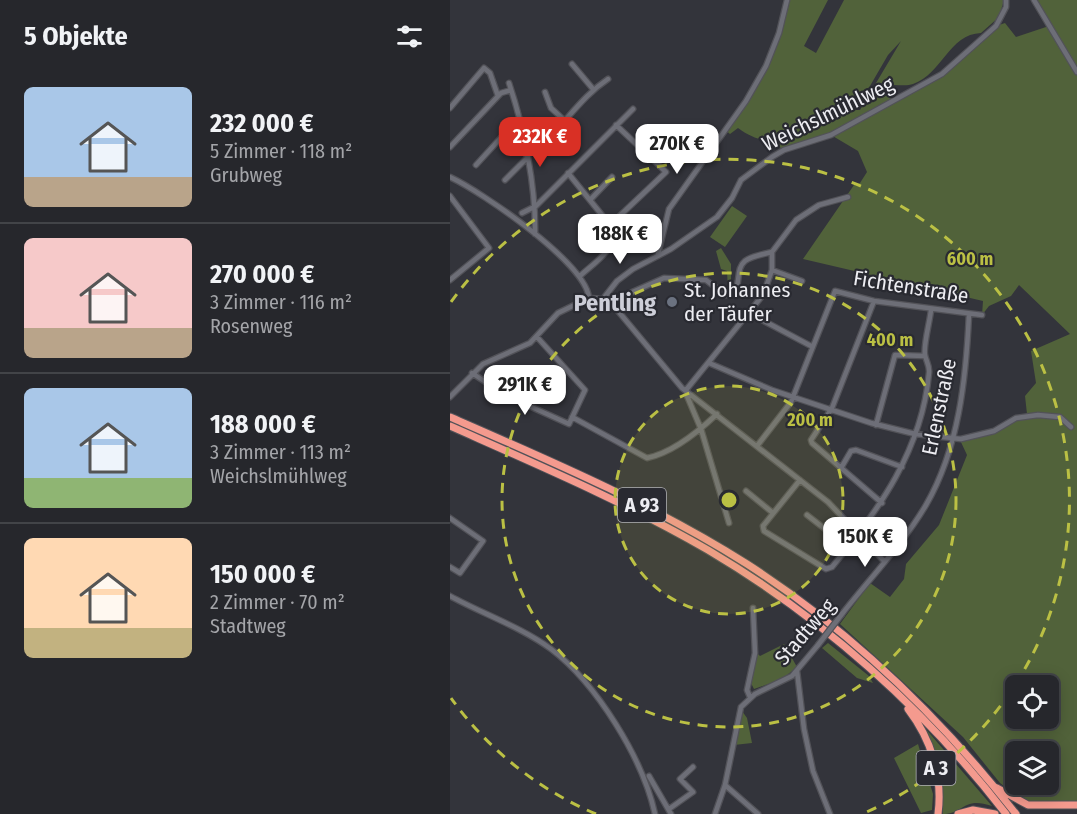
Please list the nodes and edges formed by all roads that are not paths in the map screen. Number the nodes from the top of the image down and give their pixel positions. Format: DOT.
graph roads {
  1 [pos="787,0"];
  2 [pos="1006,0"];
  3 [pos="1034,0"];
  4 [pos="572,64"];
  5 [pos="1077,72"];
  6 [pos="608,79"];
  7 [pos="509,83"];
  8 [pos="593,89"];
  9 [pos="511,90"];
  10 [pos="544,92"];
  11 [pos="498,96"];
  12 [pos="450,108"];
  13 [pos="633,109"];
  14 [pos="518,119"];
  15 [pos="564,120"];
  16 [pos="616,125"];
  17 [pos="450,147"];
  18 [pos="526,157"];
  19 [pos="476,165"];
  20 [pos="568,173"];
  21 [pos="450,177"];
  22 [pos="612,177"];
  23 [pos="505,180"];
  24 [pos="450,196"];
  25 [pos="848,197"];
  26 [pos="590,200"];
  27 [pos="536,206"];
  28 [pos="522,213"];
  29 [pos="610,225"];
  30 [pos="535,234"];
  31 [pos="772,252"];
  32 [pos="658,254"];
  33 [pos="772,270"];
  34 [pos="580,276"];
  35 [pos="450,280"];
  36 [pos="802,281"];
  37 [pos="589,298"];
  38 [pos="603,299"];
  39 [pos="874,301"];
  40 [pos="610,302"];
  41 [pos="931,310"];
  42 [pos="749,313"];
  43 [pos="969,314"];
  44 [pos="982,315"];
  45 [pos="537,337"];
  46 [pos="812,346"];
  47 [pos="925,356"];
  48 [pos="709,363"];
  49 [pos="472,373"];
  50 [pos="686,393"];
  51 [pos="451,394"];
  52 [pos="791,396"];
  53 [pos="832,408"];
  54 [pos="717,414"];
  55 [pos="450,417"];
  56 [pos="572,417"];
  57 [pos="876,425"];
  58 [pos="450,426"];
  59 [pos="1071,427"];
  60 [pos="701,429"];
  61 [pos="915,434"];
  62 [pos="954,438"];
  63 [pos="757,446"];
  64 [pos="902,467"];
  65 [pos="841,468"];
  66 [pos="800,480"];
  67 [pos="746,491"];
  68 [pos="882,503"];
  69 [pos="773,513"];
  70 [pos="807,515"];
  71 [pos="450,518"];
  72 [pos="729,523"];
  73 [pos="859,535"];
  74 [pos="849,547"];
  75 [pos="884,561"];
  76 [pos="450,567"];
  77 [pos="450,596"];
  78 [pos="753,608"];
  79 [pos="797,671"];
  80 [pos="894,690"];
  81 [pos="750,697"];
  82 [pos="693,767"];
  83 [pos="649,776"];
  84 [pos="725,785"];
  85 [pos="993,785"];
  86 [pos="1077,805"];
  87 [pos="670,812"];
  88 [pos="655,814"];
  89 [pos="715,814"];
  90 [pos="758,814"];
  91 [pos="830,814"];
  92 [pos="938,814"];
  93 [pos="958,814"];
  94 [pos="995,814"];
  95 [pos="1006,814"];
  96 [pos="1016,814"];
  1 -- 32 [label="street"];
  2 -- 32 [label="street, Weichslmühlweg"];
  3 -- 5 [label="street"];
  4 -- 8 [label="street"];
  6 -- 8 [label="street"];
  7 -- 9 [label="street"];
  8 -- 15 [label="street"];
  9 -- 11 [label="street"];
  9 -- 14 [label="street"];
  10 -- 15 [label="street"];
  11 -- 12 [label="street"];
  11 -- 17 [label="street"];
  13 -- 16 [label="street"];
  14 -- 18 [label="street"];
  14 -- 19 [label="street"];
  15 -- 18 [label="street"];
  16 -- 20 [label="street"];
  16 -- 29 [label="street"];
  18 -- 23 [label="street"];
  18 -- 27 [label="street"];
  20 -- 26 [label="street"];
  20 -- 27 [label="street"];
  21 -- 30 [label="street"];
  22 -- 26 [label="street"];
  24 -- 35 [label="street"];
  25 -- 31 [label="street"];
  26 -- 29 [label="street"];
  27 -- 28 [label="street"];
  27 -- 30 [label="street"];
  29 -- 34 [label="street"];
  30 -- 34 [label="street"];
  31 -- 33 [label="street"];
  31 -- 40 [label="street"];
  32 -- 38 [label="street, Weichslmühlweg"];
  33 -- 36 [label="street"];
  33 -- 42 [label="street"];
  34 -- 37 [label="street"];
  37 -- 38 [label="street"];
  37 -- 45 [label="street"];
  38 -- 40 [label="street"];
  39 -- 41 [label="street, Fichtenstraße"];
  39 -- 46 [label="street, Fichtenstraße"];
  39 -- 53 [label="street"];
  40 -- 50 [label="street"];
  41 -- 43 [label="street, Fichtenstraße"];
  41 -- 47 [label="street"];
  42 -- 46 [label="street"];
  42 -- 48 [label="street"];
  43 -- 44 [label="street, Fichtenstraße"];
  43 -- 62 [label="street, Erlenstraße"];
  45 -- 49 [label="street"];
  45 -- 56 [label="street"];
  46 -- 52 [label="street"];
  47 -- 57 [label="street"];
  47 -- 61 [label="street"];
  48 -- 50 [label="street"];
  48 -- 52 [label="street"];
  49 -- 51 [label="street"];
  49 -- 56 [label="street"];
  50 -- 54 [label="street"];
  50 -- 60 [label="street"];
  52 -- 53 [label="street"];
  52 -- 63 [label="street"];
  53 -- 57 [label="street"];
  53 -- 65 [label="street"];
  54 -- 60 [label="street"];
  54 -- 63 [label="street"];
  55 -- 85 [label="highway, A 93"];
  56 -- 60 [label="street"];
  57 -- 61 [label="street"];
  58 -- 80 [label="highway, A 93"];
  59 -- 62 [label="street"];
  60 -- 72 [label="street"];
  61 -- 62 [label="street"];
  61 -- 64 [label="street"];
  62 -- 75 [label="street, Erlenstraße"];
  63 -- 66 [label="street"];
  64 -- 65 [label="street"];
  64 -- 68 [label="street"];
  65 -- 68 [label="street"];
  66 -- 69 [label="street"];
  66 -- 73 [label="street"];
  67 -- 69 [label="street"];
  68 -- 73 [label="street"];
  69 -- 74 [label="street"];
  70 -- 74 [label="street"];
  71 -- 76 [label="street"];
  73 -- 74 [label="street"];
  73 -- 75 [label="street"];
  75 -- 79 [label="street, Stadtweg, bridge"];
  77 -- 88 [label="street"];
  78 -- 81 [label="street"];
  79 -- 81 [label="street, Stadtweg"];
  79 -- 91 [label="street"];
  80 -- 92 [label="highway, A 3"];
  80 -- 95 [label="highway, A 93"];
  81 -- 84 [label="street"];
  82 -- 87 [label="street"];
  83 -- 87 [label="street"];
  84 -- 89 [label="street"];
  84 -- 90 [label="street"];
  85 -- 86 [label="highway, A 93"];
  85 -- 96 [label="highway, A 93"];
  93 -- 94 [label="highway"];
}
